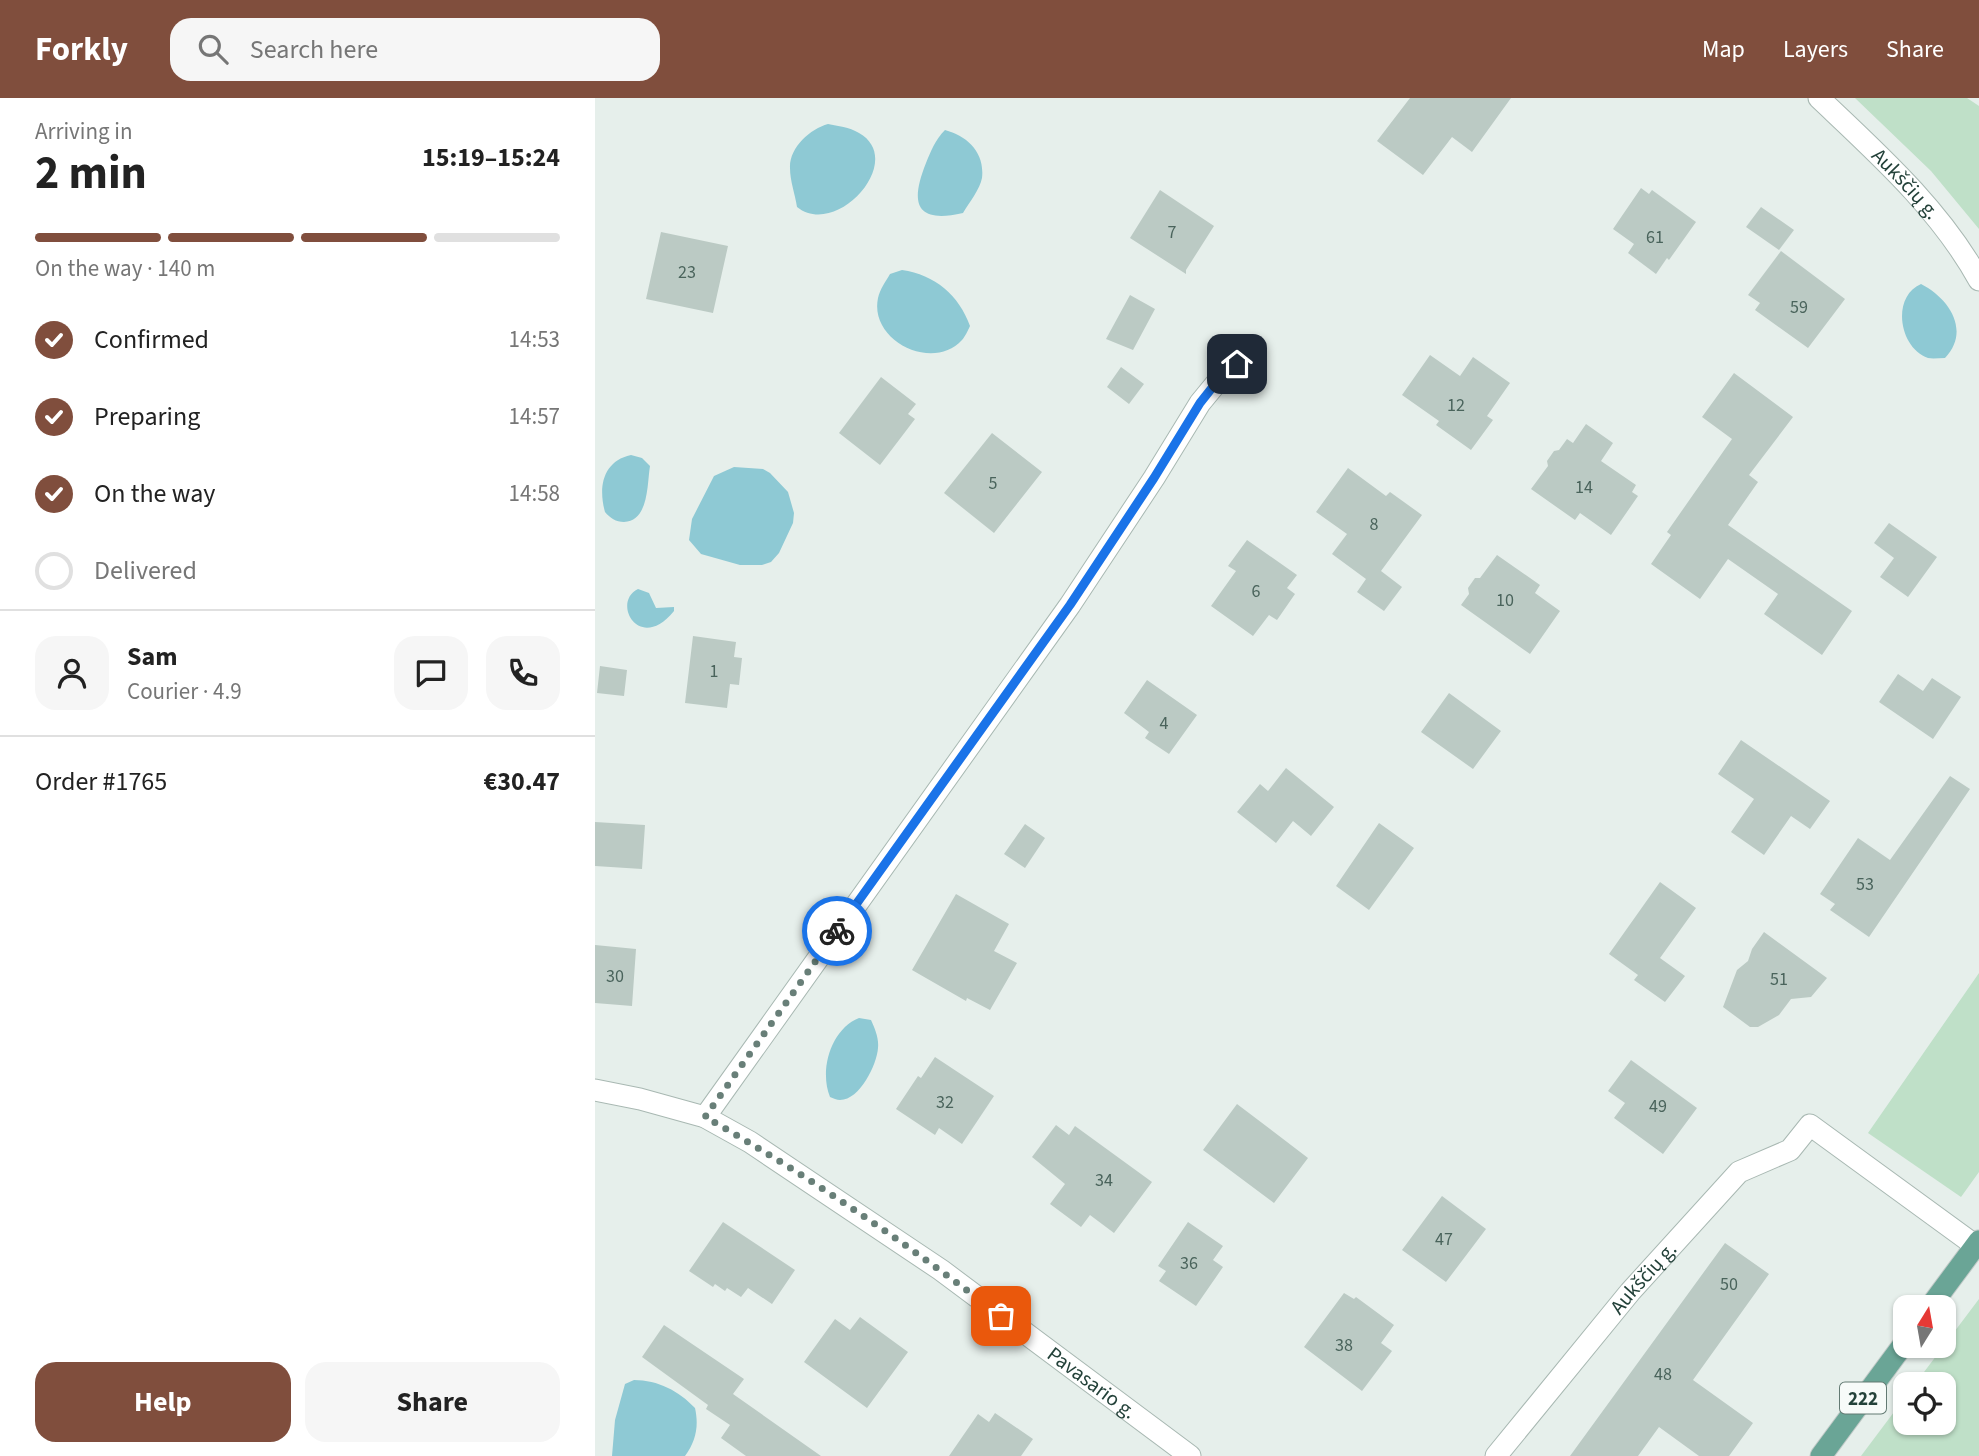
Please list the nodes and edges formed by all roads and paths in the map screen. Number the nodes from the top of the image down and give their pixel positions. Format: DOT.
graph roads {
  1 [pos="1819,98"];
  2 [pos="1979,280"];
  3 [pos="1237,364"];
  4 [pos="595,1090"];
  5 [pos="705,1117"];
  6 [pos="1977,1243"];
  7 [pos="1939,1295"];
  8 [pos="1893,1358"];
  9 [pos="1189,1456"];
  10 [pos="1496,1456"];
  11 [pos="1821,1456"];
  1 -- 2 [label="street, Aukščių g."];
  3 -- 5 [label="street"];
  4 -- 5 [label="street, Pavasario g."];
  5 -- 9 [label="street, Pavasario g."];
  6 -- 7 [label="main road"];
  6 -- 10 [label="street, Aukščių g."];
  8 -- 11 [label="main road, 222"];
}
